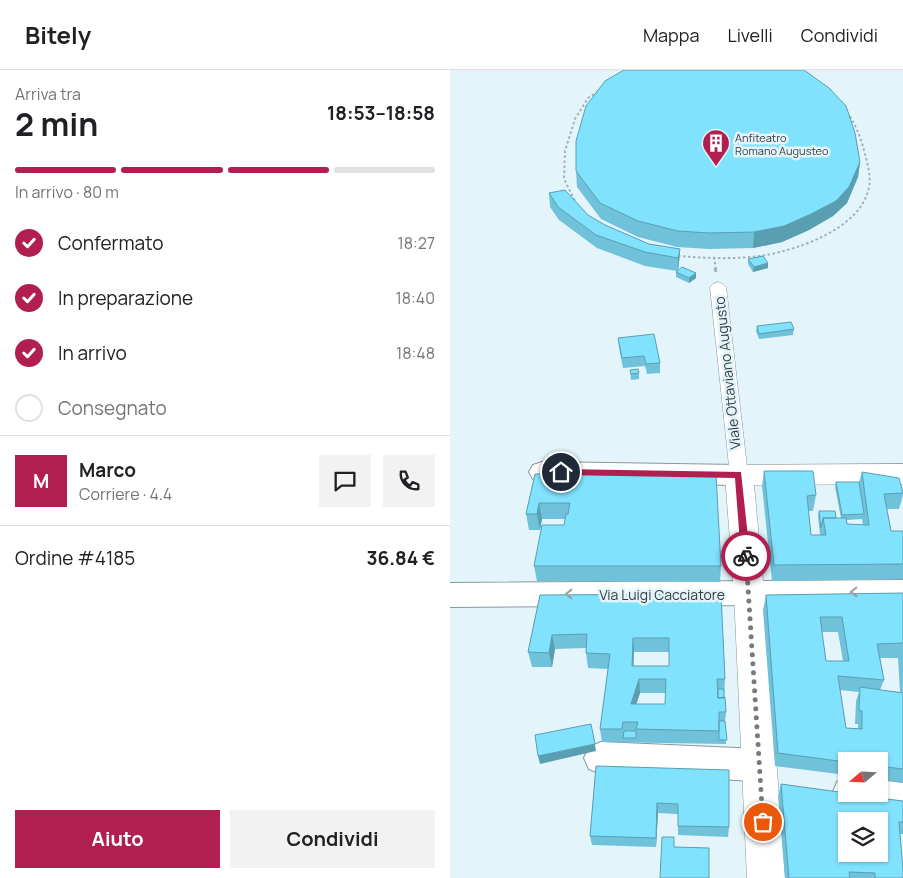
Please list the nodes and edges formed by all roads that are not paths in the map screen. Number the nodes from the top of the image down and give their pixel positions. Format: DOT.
graph roads {
  1 [pos="718,287"];
  2 [pos="542,472"];
  3 [pos="903,474"];
  4 [pos="739,475"];
  5 [pos="903,592"];
  6 [pos="749,593"];
  7 [pos="450,595"];
  8 [pos="601,758"];
  9 [pos="804,786"];
  10 [pos="903,800"];
  11 [pos="766,878"];
  1 -- 4 [label="street, Viale Ottaviano Augusto"];
  2 -- 4 [label="street"];
  3 -- 4 [label="street"];
  4 -- 6 [label="street, Viale Ottaviano Augusto"];
  5 -- 6 [label="street, Via Luigi Cacciatore, one-way"];
  6 -- 7 [label="street, Via Luigi Cacciatore, one-way"];
  6 -- 9 [label="street, Viale Ottaviano Augusto"];
  8 -- 9 [label="street"];
  9 -- 10 [label="street"];
  9 -- 11 [label="street, Viale Ottaviano Augusto"];
}
